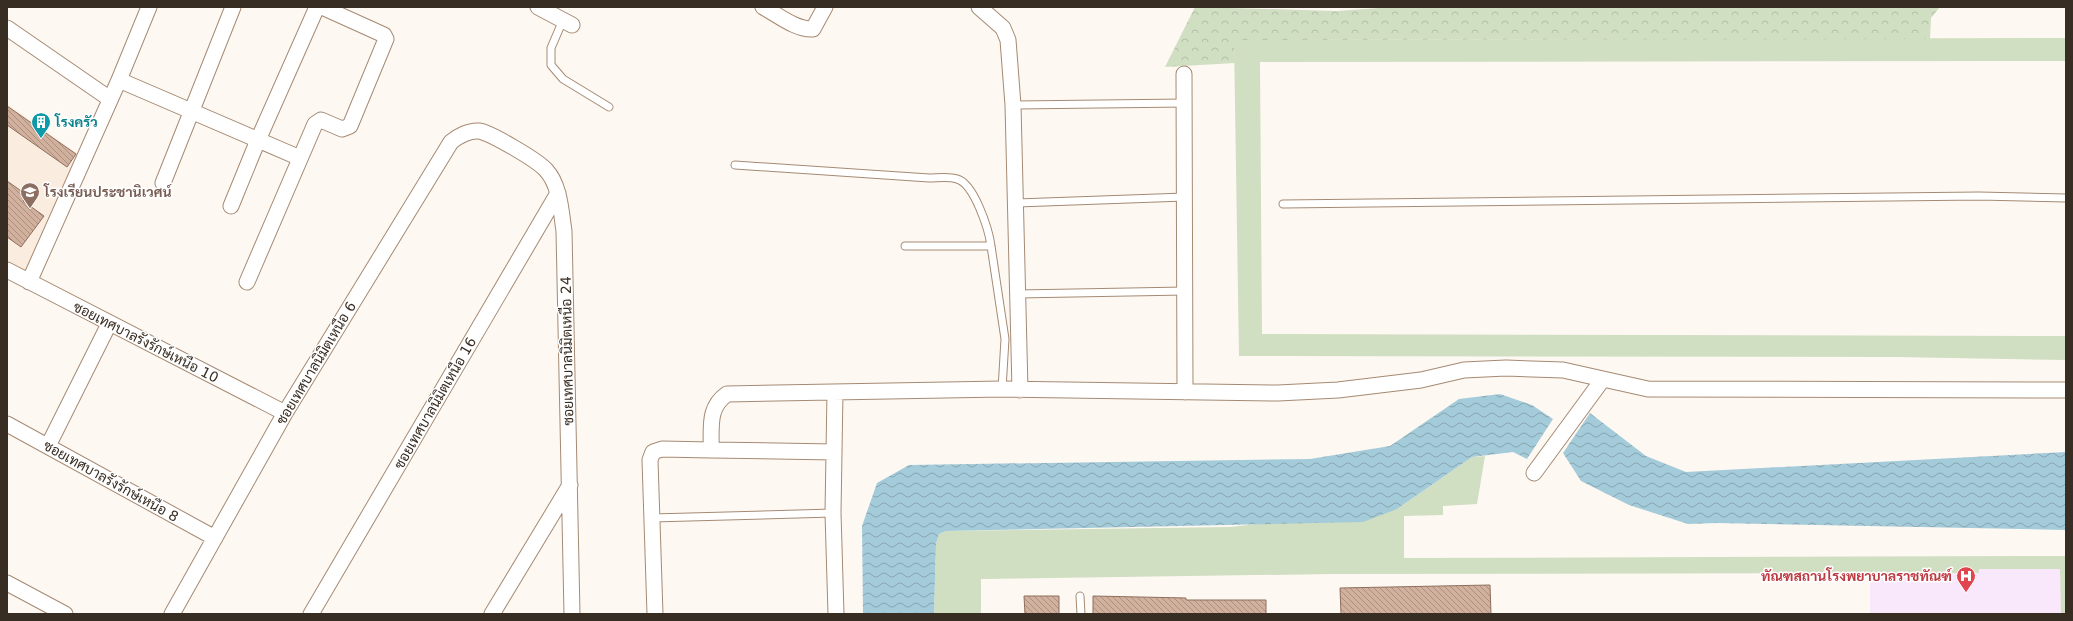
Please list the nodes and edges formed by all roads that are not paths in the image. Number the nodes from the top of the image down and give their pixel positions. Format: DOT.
graph roads {
  1 [pos="149,7"];
  2 [pos="233,7"];
  3 [pos="317,7"];
  4 [pos="322,7"];
  5 [pos="538,7"];
  6 [pos="763,7"];
  7 [pos="825,7"];
  8 [pos="979,7"];
  9 [pos="567,23"];
  10 [pos="7,28"];
  11 [pos="1184,74"];
  12 [pos="119,80"];
  13 [pos="110,99"];
  14 [pos="1185,103"];
  15 [pos="1013,105"];
  16 [pos="609,107"];
  17 [pos="190,112"];
  18 [pos="478,131"];
  19 [pos="258,140"];
  20 [pos="300,158"];
  21 [pos="735,165"];
  22 [pos="163,183"];
  23 [pos="558,193"];
  24 [pos="1185,197"];
  25 [pos="2066,198"];
  26 [pos="1017,203"];
  27 [pos="1283,204"];
  28 [pos="231,206"];
  29 [pos="905,246"];
  30 [pos="992,246"];
  31 [pos="7,270"];
  32 [pos="29,282"];
  33 [pos="247,282"];
  34 [pos="1185,291"];
  35 [pos="1018,294"];
  36 [pos="109,324"];
  37 [pos="1603,379"];
  38 [pos="1002,389"];
  39 [pos="1020,390"];
  40 [pos="2066,390"];
  41 [pos="835,392"];
  42 [pos="1185,392"];
  43 [pos="285,414"];
  44 [pos="7,424"];
  45 [pos="48,446"];
  46 [pos="710,450"];
  47 [pos="834,452"];
  48 [pos="1534,473"];
  49 [pos="570,485"];
  50 [pos="833,513"];
  51 [pos="652,518"];
  52 [pos="215,538"];
  53 [pos="7,582"];
  54 [pos="1080,596"];
  55 [pos="65,614"];
  56 [pos="172,614"];
  57 [pos="311,614"];
  58 [pos="492,614"];
  59 [pos="572,614"];
  60 [pos="655,614"];
  61 [pos="829,614"];
  62 [pos="836,614"];
  63 [pos="1081,614"];
  1 -- 12 [label="street"];
  2 -- 17 [label="street"];
  3 -- 19 [label="street"];
  4 -- 20 [label="street"];
  5 -- 9 [label="street"];
  6 -- 7 [label="street"];
  8 -- 15 [label="street"];
  9 -- 16 [label="lane"];
  10 -- 13 [label="street"];
  11 -- 14 [label="street"];
  12 -- 13 [label="street"];
  12 -- 17 [label="street"];
  13 -- 32 [label="street"];
  14 -- 15 [label="lane"];
  14 -- 24 [label="street"];
  15 -- 26 [label="street"];
  17 -- 19 [label="street"];
  17 -- 22 [label="street"];
  18 -- 23 [label="street, ซอยเทศบาลนิมิตเหนือ 24"];
  18 -- 43 [label="street, ซอยเทศบาลนิมิตเหนือ 6"];
  19 -- 20 [label="street"];
  19 -- 28 [label="street"];
  20 -- 33 [label="street"];
  21 -- 30 [label="lane"];
  23 -- 49 [label="street, ซอยเทศบาลนิมิตเหนือ 24"];
  23 -- 57 [label="street, ซอยเทศบาลนิมิตเหนือ 16"];
  24 -- 26 [label="lane"];
  24 -- 34 [label="street"];
  25 -- 27 [label="lane"];
  26 -- 35 [label="street"];
  29 -- 30 [label="lane"];
  30 -- 38 [label="lane"];
  31 -- 32 [label="street, ซอยเทศบาลรังรักษ์เหนือ 10"];
  32 -- 36 [label="street, ซอยเทศบาลรังรักษ์เหนือ 10"];
  34 -- 35 [label="lane"];
  34 -- 42 [label="street"];
  35 -- 39 [label="street"];
  36 -- 43 [label="street, ซอยเทศบาลรังรักษ์เหนือ 10"];
  36 -- 45 [label="street"];
  37 -- 40 [label="street"];
  37 -- 42 [label="street"];
  37 -- 48 [label="street"];
  38 -- 39 [label="street"];
  38 -- 41 [label="street"];
  39 -- 42 [label="street"];
  41 -- 46 [label="street"];
  41 -- 47 [label="street"];
  43 -- 52 [label="street, ซอยเทศบาลนิมิตเหนือ 6"];
  44 -- 45 [label="street, ซอยเทศบาลรังรักษ์เหนือ 8"];
  45 -- 52 [label="street, ซอยเทศบาลรังรักษ์เหนือ 8"];
  46 -- 47 [label="street"];
  46 -- 51 [label="street"];
  47 -- 50 [label="street"];
  49 -- 58 [label="street"];
  49 -- 59 [label="street, ซอยเทศบาลนิมิตเหนือ 24"];
  50 -- 51 [label="lane"];
  50 -- 62 [label="street"];
  51 -- 60 [label="street"];
  52 -- 56 [label="street, ซอยเทศบาลนิมิตเหนือ 6"];
  53 -- 55 [label="street"];
  54 -- 63 [label="lane"];
  61 -- 62 [label="lane"];
}
